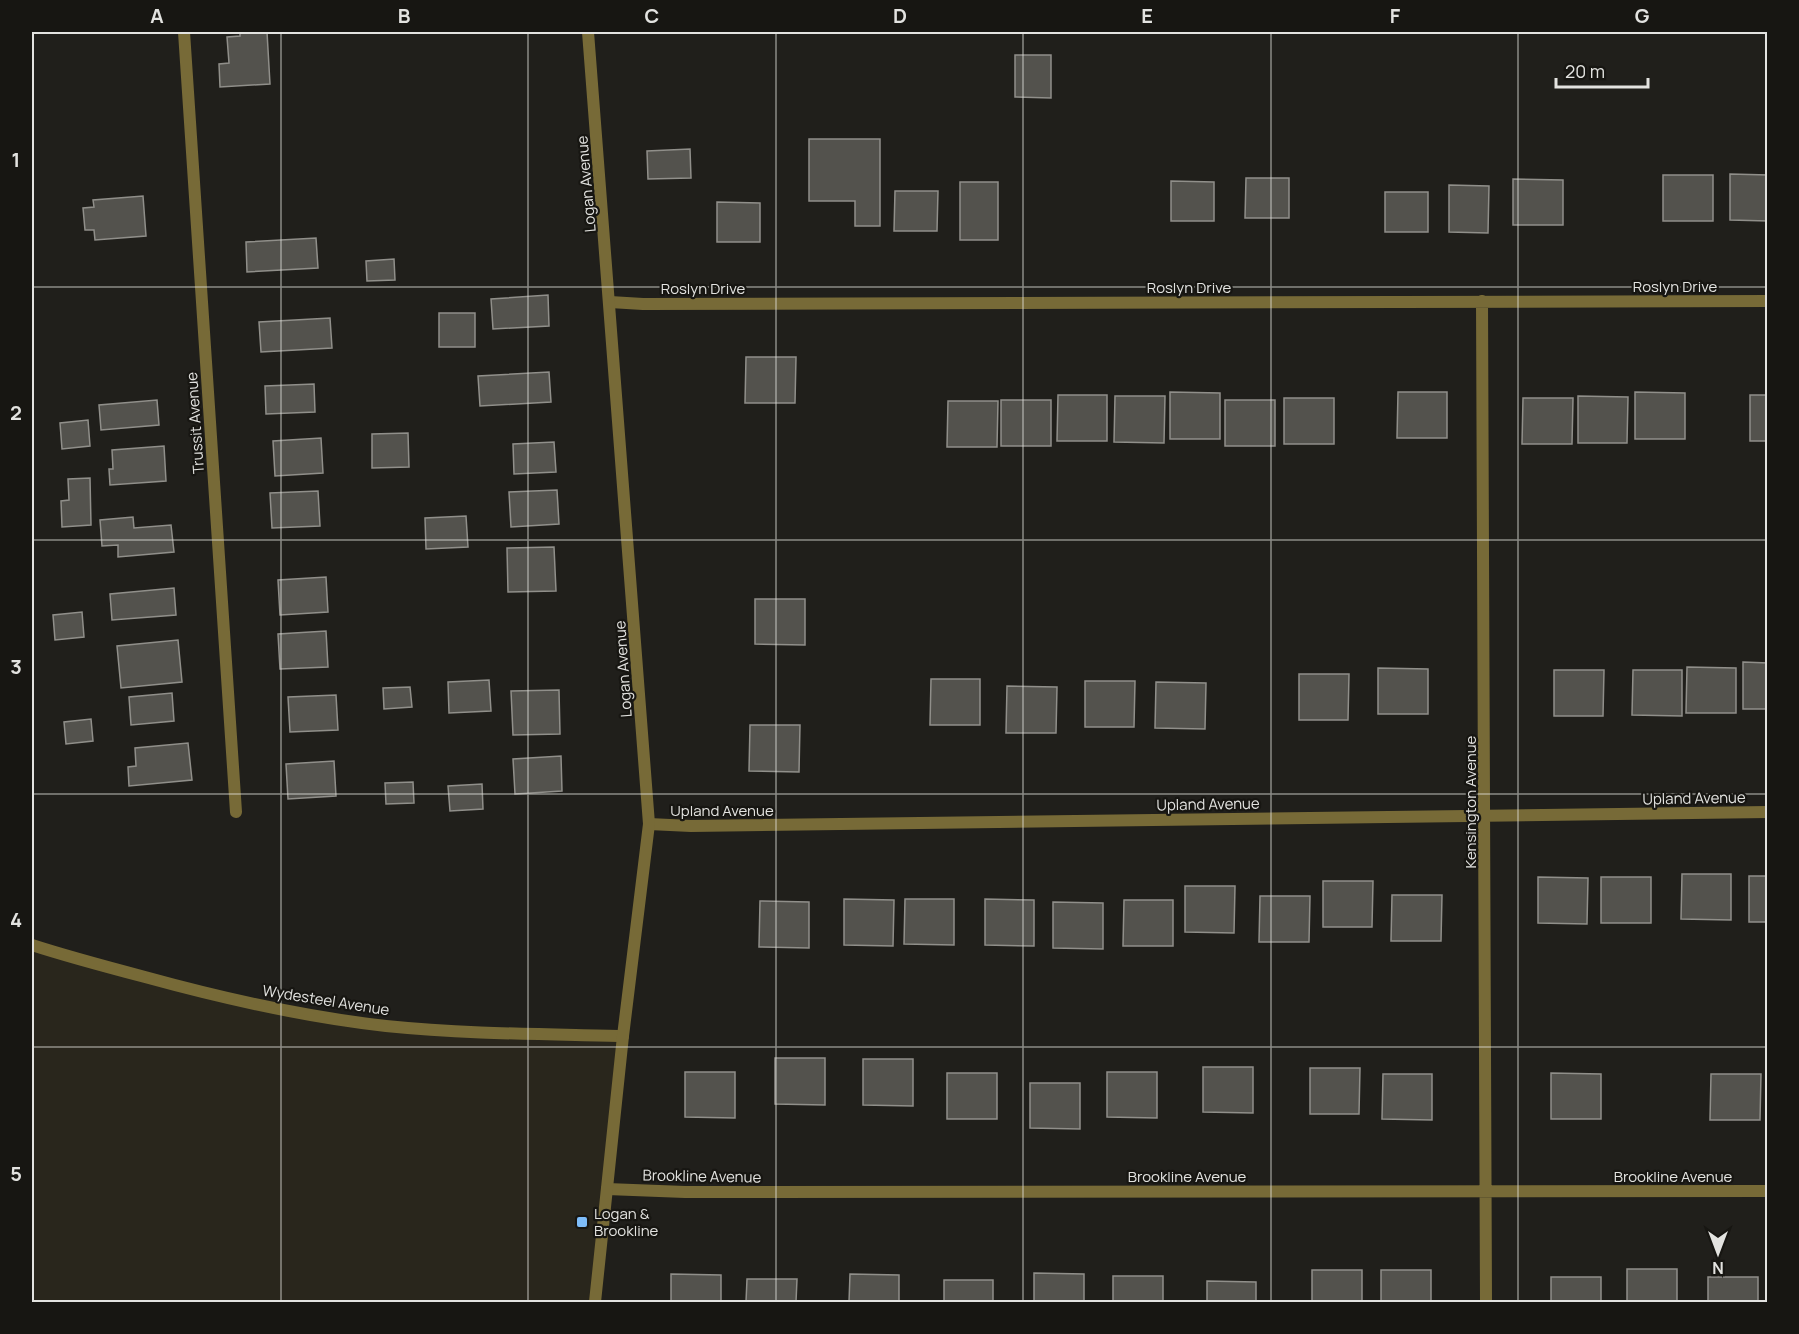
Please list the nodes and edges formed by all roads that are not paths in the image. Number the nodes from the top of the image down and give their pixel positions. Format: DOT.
graph roads {
  1 [pos="184,32"];
  2 [pos="588,32"];
  3 [pos="1482,301"];
  4 [pos="1767,301"];
  5 [pos="610,302"];
  6 [pos="236,812"];
  7 [pos="1767,812"];
  8 [pos="1485,815"];
  9 [pos="649,824"];
  10 [pos="32,945"];
  11 [pos="623,1036"];
  12 [pos="607,1189"];
  13 [pos="1485,1191"];
  14 [pos="1767,1191"];
  15 [pos="595,1302"];
  16 [pos="1486,1302"];
  1 -- 6 [label="street, Trussit Avenue"];
  2 -- 5 [label="street, Logan Avenue"];
  3 -- 4 [label="street, Roslyn Drive"];
  3 -- 5 [label="street, Roslyn Drive"];
  3 -- 8 [label="street, Kensington Avenue"];
  5 -- 9 [label="street, Logan Avenue"];
  7 -- 8 [label="street, Upland Avenue"];
  8 -- 9 [label="street, Upland Avenue"];
  8 -- 13 [label="street, Kensington Avenue"];
  9 -- 11 [label="street, Logan Avenue"];
  10 -- 11 [label="street, Wydesteel Avenue"];
  11 -- 12 [label="street, Logan Avenue"];
  12 -- 13 [label="street, Brookline Avenue"];
  12 -- 15 [label="street, Logan Avenue"];
  13 -- 14 [label="street, Brookline Avenue"];
  13 -- 16 [label="street, Kensington Avenue"];
}
